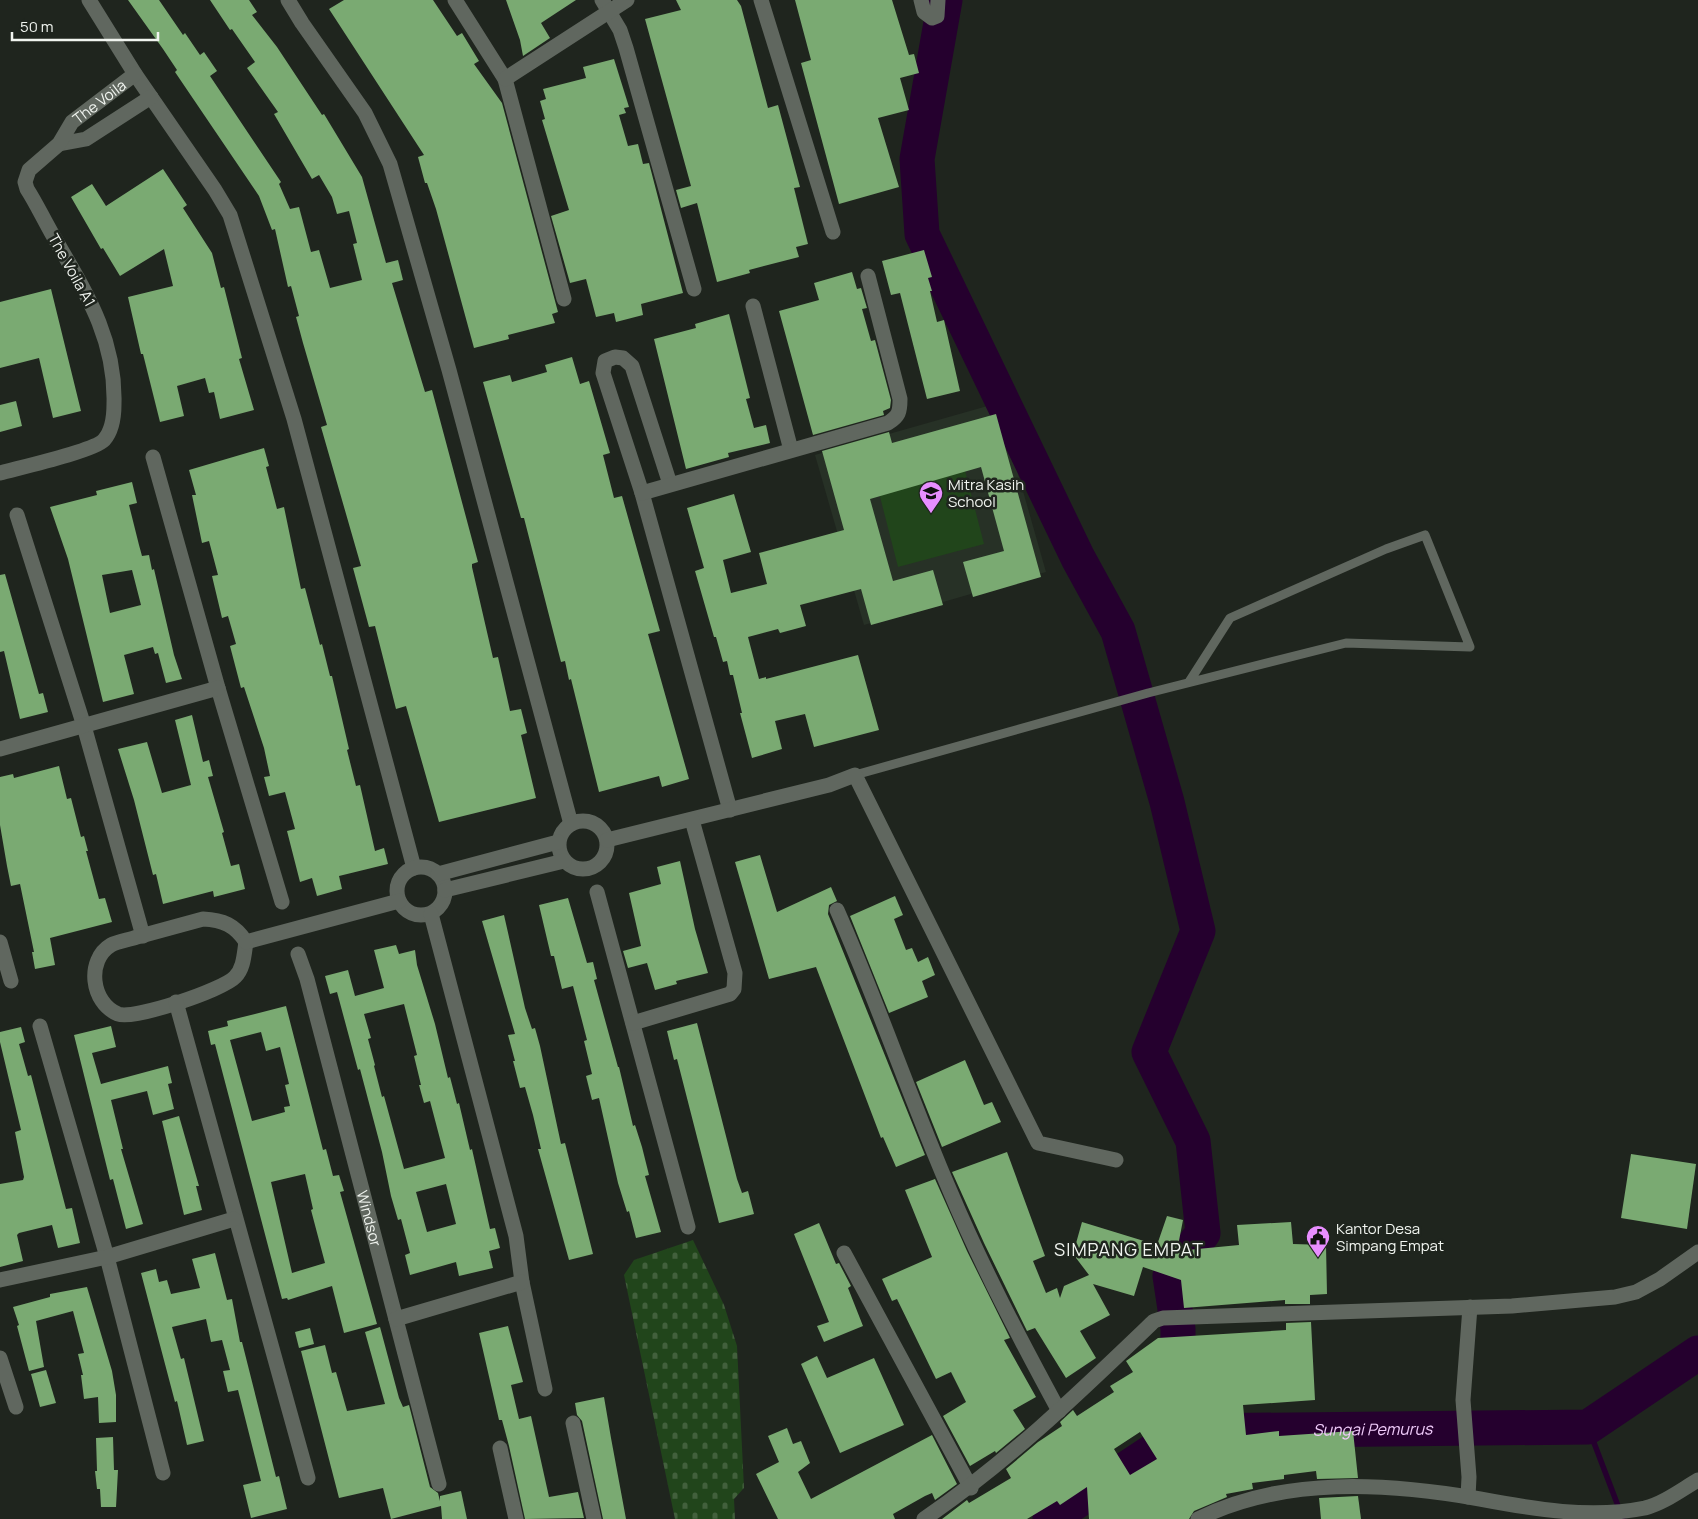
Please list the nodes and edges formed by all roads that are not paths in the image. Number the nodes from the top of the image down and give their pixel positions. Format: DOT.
graph roads {
  1 [pos="89,0"];
  2 [pos="455,0"];
  3 [pos="627,0"];
  4 [pos="761,0"];
  5 [pos="921,0"];
  6 [pos="938,0"];
  7 [pos="291,1"];
  8 [pos="606,6"];
  9 [pos="135,74"];
  10 [pos="505,79"];
  11 [pos="151,96"];
  12 [pos="59,144"];
  13 [pos="833,232"];
  14 [pos="868,276"];
  15 [pos="694,289"];
  16 [pos="564,300"];
  17 [pos="752,306"];
  18 [pos="791,450"];
  19 [pos="153,457"];
  20 [pos="0,473"];
  21 [pos="670,484"];
  22 [pos="642,493"];
  23 [pos="17,514"];
  24 [pos="1189,682"];
  25 [pos="218,688"];
  26 [pos="84,726"];
  27 [pos="0,749"];
  28 [pos="855,775"];
  29 [pos="730,810"];
  30 [pos="692,820"];
  31 [pos="571,824"];
  32 [pos="607,840"];
  33 [pos="558,842"];
  34 [pos="564,861"];
  35 [pos="414,868"];
  36 [pos="438,874"];
  37 [pos="445,890"];
  38 [pos="597,892"];
  39 [pos="399,901"];
  40 [pos="282,902"];
  41 [pos="838,910"];
  42 [pos="431,914"];
  43 [pos="143,936"];
  44 [pos="0,942"];
  45 [pos="246,942"];
  46 [pos="298,954"];
  47 [pos="11,981"];
  48 [pos="176,1002"];
  49 [pos="633,1023"];
  50 [pos="40,1026"];
  51 [pos="1116,1160"];
  52 [pos="234,1219"];
  53 [pos="688,1227"];
  54 [pos="1698,1252"];
  55 [pos="844,1254"];
  56 [pos="107,1257"];
  57 [pos="0,1280"];
  58 [pos="522,1282"];
  59 [pos="1470,1307"];
  60 [pos="396,1319"];
  61 [pos="0,1358"];
  62 [pos="545,1389"];
  63 [pos="16,1407"];
  64 [pos="1058,1411"];
  65 [pos="573,1423"];
  66 [pos="500,1448"];
  67 [pos="163,1473"];
  68 [pos="308,1478"];
  69 [pos="1698,1480"];
  70 [pos="439,1484"];
  71 [pos="971,1488"];
  72 [pos="1468,1497"];
  73 [pos="516,1519"];
  74 [pos="594,1519"];
  75 [pos="924,1519"];
  76 [pos="1198,1519"];
  1 -- 9 [label="street"];
  2 -- 10 [label="street"];
  3 -- 8 [label="street"];
  4 -- 13 [label="street"];
  5 -- 6 [label="street"];
  7 -- 31 [label="street"];
  8 -- 10 [label="street"];
  8 -- 15 [label="street"];
  9 -- 11 [label="street"];
  9 -- 12 [label="street, The Voila"];
  10 -- 16 [label="street"];
  11 -- 12 [label="street, The Voila"];
  11 -- 35 [label="street"];
  12 -- 20 [label="street, The Voila A1"];
  14 -- 18 [label="street"];
  17 -- 18 [label="street"];
  18 -- 21 [label="street"];
  19 -- 25 [label="street"];
  21 -- 22 [label="street"];
  21 -- 22 [label="street"];
  22 -- 29 [label="street"];
  23 -- 26 [label="street"];
  24 -- 24 [label="lane"];
  24 -- 28 [label="lane"];
  25 -- 26 [label="street"];
  25 -- 40 [label="street"];
  26 -- 27 [label="street"];
  26 -- 43 [label="street"];
  28 -- 29 [label="street"];
  28 -- 51 [label="street"];
  29 -- 30 [label="street"];
  30 -- 32 [label="street"];
  30 -- 49 [label="street"];
  31 -- 32 [label="street"];
  31 -- 33 [label="street"];
  32 -- 34 [label="street"];
  33 -- 34 [label="street"];
  33 -- 36 [label="street"];
  34 -- 37 [label="street"];
  35 -- 36 [label="street"];
  35 -- 39 [label="street"];
  36 -- 37 [label="street"];
  37 -- 42 [label="street"];
  38 -- 49 [label="street"];
  39 -- 42 [label="street"];
  39 -- 45 [label="street"];
  41 -- 64 [label="street"];
  42 -- 58 [label="street"];
  43 -- 45 [label="street"];
  43 -- 48 [label="street"];
  44 -- 47 [label="street"];
  45 -- 48 [label="street"];
  46 -- 60 [label="street, Windsor"];
  48 -- 52 [label="street"];
  49 -- 53 [label="street"];
  50 -- 56 [label="street"];
  52 -- 56 [label="street"];
  52 -- 68 [label="street"];
  54 -- 59 [label="street"];
  55 -- 71 [label="street"];
  56 -- 57 [label="street"];
  56 -- 67 [label="street"];
  58 -- 60 [label="street"];
  58 -- 62 [label="street"];
  59 -- 64 [label="street"];
  59 -- 72 [label="street"];
  60 -- 70 [label="street, Windsor"];
  61 -- 63 [label="street"];
  64 -- 71 [label="street"];
  65 -- 74 [label="street"];
  66 -- 73 [label="street"];
  69 -- 72 [label="street"];
  71 -- 75 [label="street"];
  72 -- 76 [label="street"];
}
